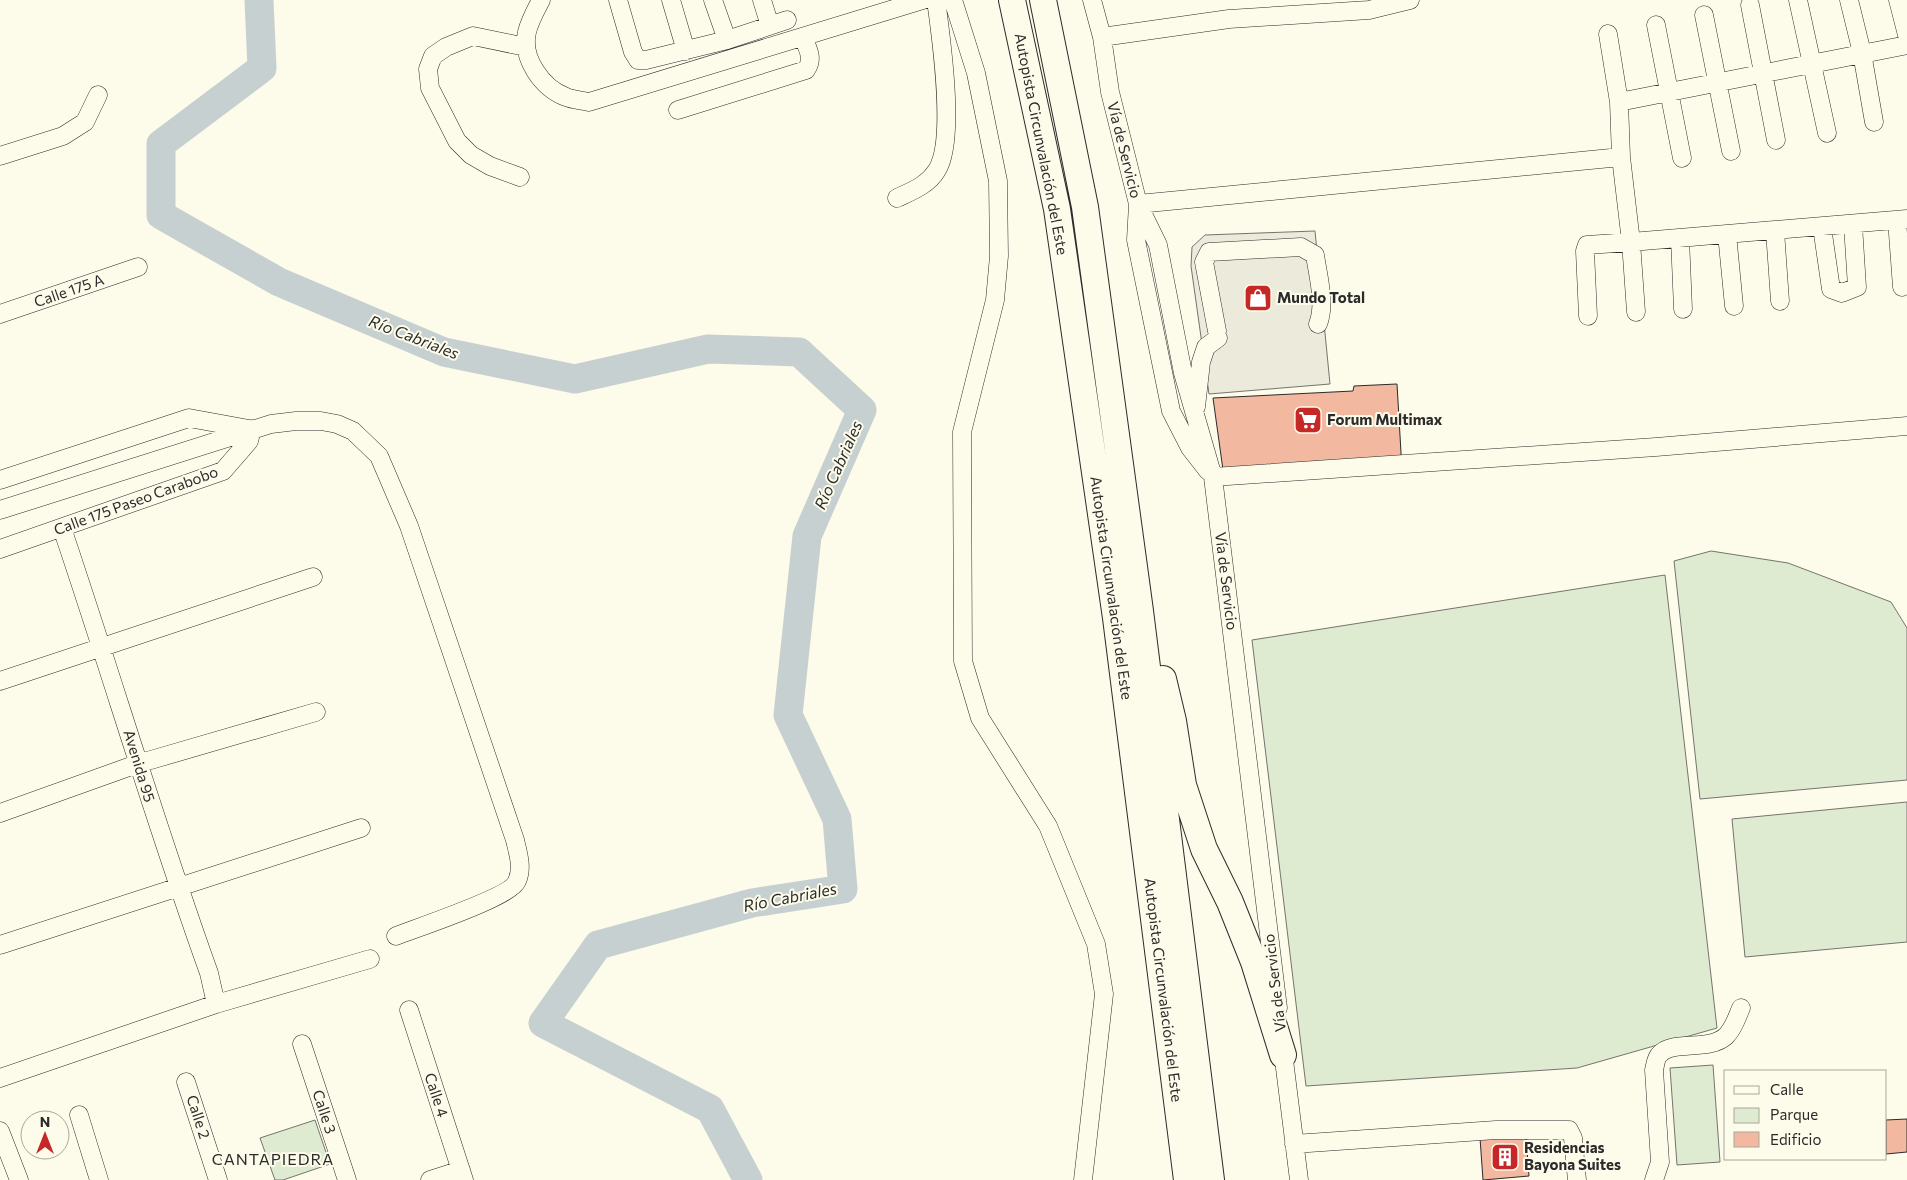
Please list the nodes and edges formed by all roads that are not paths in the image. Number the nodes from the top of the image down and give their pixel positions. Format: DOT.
graph roads {
  1 [pos="541,0"];
  2 [pos="618,0"];
  3 [pos="671,0"];
  4 [pos="713,0"];
  5 [pos="762,0"];
  6 [pos="923,0"];
  7 [pos="936,0"];
  8 [pos="953,0"];
  9 [pos="1012,0"];
  10 [pos="1042,0"];
  11 [pos="1092,0"];
  12 [pos="1410,0"];
  13 [pos="1798,0"];
  14 [pos="1850,0"];
  15 [pos="1898,0"];
  16 [pos="1750,5"];
  17 [pos="1704,15"];
  18 [pos="788,20"];
  19 [pos="1656,25"];
  20 [pos="770,26"];
  21 [pos="1608,34"];
  22 [pos="1907,35"];
  23 [pos="803,37"];
  24 [pos="1102,37"];
  25 [pos="728,40"];
  26 [pos="1907,45"];
  27 [pos="526,47"];
  28 [pos="686,51"];
  29 [pos="1862,53"];
  30 [pos="1813,63"];
  31 [pos="1765,74"];
  32 [pos="1718,83"];
  33 [pos="1670,92"];
  34 [pos="98,95"];
  35 [pos="1619,102"];
  36 [pos="678,110"];
  37 [pos="1874,122"];
  38 [pos="1827,133"];
  39 [pos="1776,140"];
  40 [pos="1731,152"];
  41 [pos="0,156"];
  42 [pos="1621,157"];
  43 [pos="1682,158"];
  44 [pos="520,176"];
  45 [pos="897,198"];
  46 [pos="1138,204"];
  47 [pos="1902,220"];
  48 [pos="1853,225"];
  49 [pos="1822,227"];
  50 [pos="1775,230"];
  51 [pos="1727,234"];
  52 [pos="1680,238"];
  53 [pos="1631,242"];
  54 [pos="138,267"];
  55 [pos="1902,287"];
  56 [pos="1780,301"];
  57 [pos="1734,306"];
  58 [pos="1683,309"];
  59 [pos="1636,312"];
  60 [pos="0,314"];
  61 [pos="1588,316"];
  62 [pos="1318,324"];
  63 [pos="1153,326"];
  64 [pos="1176,332"];
  65 [pos="1161,368"];
  66 [pos="1183,373"];
  67 [pos="1196,413"];
  68 [pos="1907,426"];
  69 [pos="252,429"];
  70 [pos="1,475"];
  71 [pos="1213,478"];
  72 [pos="0,510"];
  73 [pos="62,528"];
  74 [pos="0,550"];
  75 [pos="313,577"];
  76 [pos="1138,601"];
  77 [pos="102,647"];
  78 [pos="0,681"];
  79 [pos="316,712"];
  80 [pos="137,764"];
  81 [pos="0,813"];
  82 [pos="361,828"];
  83 [pos="178,886"];
  84 [pos="396,936"];
  85 [pos="0,945"];
  86 [pos="370,959"];
  87 [pos="216,1004"];
  88 [pos="1741,1008"];
  89 [pos="409,1010"];
  90 [pos="302,1044"];
  91 [pos="1283,1055"];
  92 [pos="0,1078"];
  93 [pos="186,1082"];
  94 [pos="78,1115"];
  95 [pos="0,1131"];
  96 [pos="1294,1144"];
  97 [pos="462,1175"];
  98 [pos="19,1180"];
  99 [pos="99,1180"];
  100 [pos="218,1180"];
  101 [pos="347,1180"];
  102 [pos="430,1180"];
  103 [pos="1083,1180"];
  104 [pos="1186,1180"];
  105 [pos="1211,1180"];
  106 [pos="1299,1180"];
  107 [pos="1577,1180"];
  108 [pos="1654,1180"];
  1 -- 27 [label="street"];
  2 -- 28 [label="street"];
  3 -- 28 [label="street"];
  4 -- 25 [label="street"];
  5 -- 20 [label="street"];
  6 -- 23 [label="street"];
  7 -- 45 [label="street"];
  8 -- 103 [label="street"];
  9 -- 104 [label="highway, Autopista Circunvalación del Este"];
  10 -- 76 [label="highway, Autopista Circunvalación del Este"];
  11 -- 24 [label="street, Vía de Servicio"];
  12 -- 24 [label="street"];
  13 -- 30 [label="street"];
  14 -- 29 [label="street"];
  15 -- 22 [label="street"];
  16 -- 31 [label="street"];
  17 -- 32 [label="street"];
  18 -- 20 [label="street"];
  19 -- 33 [label="street"];
  20 -- 25 [label="street"];
  21 -- 35 [label="street"];
  23 -- 27 [label="street"];
  23 -- 36 [label="street"];
  24 -- 46 [label="street, Vía de Servicio"];
  25 -- 28 [label="street"];
  26 -- 29 [label="street"];
  27 -- 44 [label="street"];
  29 -- 30 [label="street"];
  29 -- 37 [label="street"];
  30 -- 31 [label="street"];
  30 -- 38 [label="street"];
  31 -- 32 [label="street"];
  31 -- 39 [label="street"];
  32 -- 33 [label="street"];
  32 -- 40 [label="street"];
  33 -- 35 [label="street"];
  33 -- 43 [label="street"];
  34 -- 41 [label="street"];
  35 -- 42 [label="street"];
  42 -- 46 [label="street"];
  42 -- 53 [label="street"];
  46 -- 63 [label="street, Vía de Servicio"];
  46 -- 64 [label="street"];
  47 -- 48 [label="street"];
  47 -- 55 [label="street"];
  48 -- 49 [label="street"];
  48 -- 49 [label="street"];
  49 -- 50 [label="street"];
  50 -- 51 [label="street"];
  50 -- 56 [label="street"];
  51 -- 52 [label="street"];
  51 -- 57 [label="street"];
  52 -- 53 [label="street"];
  52 -- 58 [label="street"];
  53 -- 59 [label="street"];
  53 -- 61 [label="street"];
  54 -- 60 [label="street, Calle 175 A"];
  62 -- 67 [label="street"];
  63 -- 64 [label="street"];
  63 -- 65 [label="street, Vía de Servicio"];
  64 -- 66 [label="street"];
  65 -- 66 [label="street"];
  65 -- 71 [label="street, Vía de Servicio"];
  66 -- 67 [label="street"];
  67 -- 71 [label="street"];
  68 -- 71 [label="street"];
  69 -- 70 [label="street"];
  69 -- 72 [label="street, Calle 175 Paseo Carabobo"];
  69 -- 73 [label="street, Calle 175 Paseo Carabobo"];
  69 -- 84 [label="street"];
  71 -- 91 [label="street, Vía de Servicio"];
  73 -- 74 [label="street, Calle 175 Paseo Carabobo"];
  73 -- 77 [label="street, Avenida 95"];
  75 -- 77 [label="street"];
  76 -- 91 [label="highway"];
  76 -- 105 [label="highway, Autopista Circunvalación del Este"];
  77 -- 78 [label="street"];
  77 -- 80 [label="street, Avenida 95"];
  79 -- 80 [label="street"];
  80 -- 81 [label="street"];
  80 -- 83 [label="street, Avenida 95"];
  82 -- 83 [label="street"];
  83 -- 85 [label="street"];
  83 -- 87 [label="street, Avenida 95"];
  86 -- 87 [label="street"];
  87 -- 92 [label="street"];
  88 -- 108 [label="street"];
  89 -- 97 [label="street, Calle 4"];
  90 -- 101 [label="street, Calle 3"];
  91 -- 96 [label="street, Vía de Servicio"];
  93 -- 100 [label="street, Calle 2"];
  94 -- 99 [label="street"];
  95 -- 98 [label="street"];
  96 -- 106 [label="street, Vía de Servicio"];
  96 -- 107 [label="street"];
  97 -- 102 [label="street"];
}
